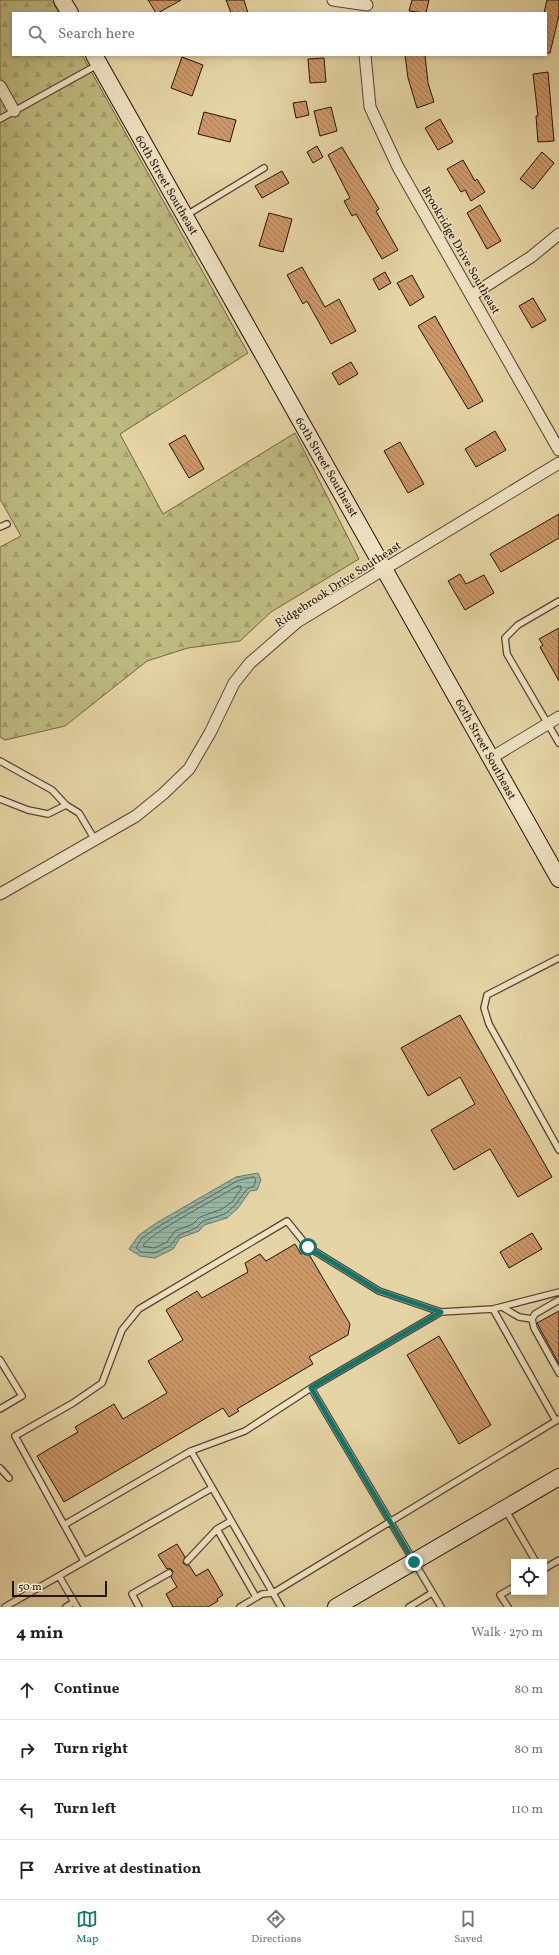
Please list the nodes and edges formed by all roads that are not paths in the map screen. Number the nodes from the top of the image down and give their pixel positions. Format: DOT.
graph roads {
  1 [pos="62,0"];
  2 [pos="334,0"];
  3 [pos="367,6"];
  4 [pos="69,12"];
  5 [pos="365,56"];
  6 [pos="96,60"];
  7 [pos="0,86"];
  8 [pos="14,111"];
  9 [pos="0,119"];
  10 [pos="264,168"];
  11 [pos="185,216"];
  12 [pos="559,234"];
  13 [pos="472,295"];
  14 [pos="559,450"];
  15 [pos="559,463"];
  16 [pos="7,524"];
  17 [pos="0,527"];
  18 [pos="385,568"];
  19 [pos="559,601"];
  20 [pos="559,717"];
  21 [pos="548,724"];
  22 [pos="559,743"];
  23 [pos="491,758"];
  24 [pos="0,761"];
  25 [pos="0,799"];
  26 [pos="66,805"];
  27 [pos="95,840"];
  28 [pos="559,879"];
  29 [pos="0,894"];
  30 [pos="559,958"];
  31 [pos="559,1150"];
  32 [pos="559,1292"];
  33 [pos="559,1300"];
  34 [pos="502,1307"];
  35 [pos="493,1309"];
  36 [pos="441,1312"];
  37 [pos="532,1319"];
  38 [pos="0,1360"];
  39 [pos="559,1373"];
  40 [pos="311,1388"];
  41 [pos="0,1409"];
  42 [pos="557,1420"];
  43 [pos="191,1451"];
  44 [pos="0,1468"];
  45 [pos="559,1477"];
  46 [pos="9,1478"];
  47 [pos="212,1488"];
  48 [pos="505,1509"];
  49 [pos="390,1520"];
  50 [pos="231,1521"];
  51 [pos="64,1526"];
  52 [pos="217,1529"];
  53 [pos="534,1559"];
  54 [pos="559,1560"];
  55 [pos="84,1561"];
  56 [pos="187,1561"];
  57 [pos="414,1562"];
  58 [pos="547,1567"];
  59 [pos="169,1573"];
  60 [pos="59,1576"];
  61 [pos="511,1588"];
  62 [pos="273,1593"];
  63 [pos="432,1593"];
  64 [pos="256,1597"];
  65 [pos="76,1605"];
  66 [pos="5,1607"];
  67 [pos="66,1607"];
  68 [pos="140,1607"];
  69 [pos="240,1607"];
  70 [pos="281,1607"];
  71 [pos="336,1607"];
  72 [pos="409,1607"];
  73 [pos="441,1607"];
  74 [pos="508,1607"];
  1 -- 4 [label="main road"];
  2 -- 3 [label="street"];
  5 -- 13 [label="street, Brookridge Drive Southeast"];
  6 -- 8 [label="lane"];
  6 -- 11 [label="main road, 60th Street Southeast"];
  7 -- 8 [label="street"];
  8 -- 9 [label="lane"];
  10 -- 11 [label="lane"];
  11 -- 18 [label="main road, 60th Street Southeast"];
  12 -- 13 [label="street"];
  13 -- 14 [label="street, Brookridge Drive Southeast"];
  15 -- 18 [label="street, Ridgebrook Drive Southeast"];
  16 -- 17 [label="lane"];
  18 -- 23 [label="main road, 60th Street Southeast"];
  18 -- 27 [label="street, Ridgebrook Drive Southeast"];
  19 -- 21 [label="lane"];
  20 -- 21 [label="street"];
  21 -- 22 [label="lane"];
  21 -- 23 [label="street"];
  23 -- 28 [label="main road, 60th Street Southeast"];
  24 -- 26 [label="lane"];
  25 -- 26 [label="lane"];
  26 -- 27 [label="lane"];
  27 -- 29 [label="street, Ridgebrook Drive Southeast"];
  30 -- 31 [label="lane"];
  32 -- 34 [label="lane"];
  33 -- 37 [label="lane"];
  34 -- 35 [label="lane"];
  34 -- 37 [label="lane"];
  35 -- 36 [label="lane"];
  35 -- 42 [label="lane"];
  36 -- 40 [label="lane"];
  36 -- 51 [label="lane"];
  37 -- 39 [label="lane"];
  38 -- 41 [label="lane"];
  40 -- 43 [label="lane"];
  40 -- 49 [label="lane"];
  42 -- 49 [label="lane"];
  43 -- 47 [label="lane"];
  43 -- 51 [label="lane"];
  44 -- 46 [label="lane"];
  45 -- 48 [label="main road"];
  47 -- 50 [label="lane"];
  47 -- 55 [label="lane"];
  48 -- 53 [label="lane"];
  48 -- 57 [label="main road"];
  49 -- 57 [label="lane"];
  49 -- 62 [label="lane"];
  50 -- 52 [label="lane"];
  50 -- 62 [label="lane"];
  51 -- 55 [label="lane"];
  52 -- 56 [label="lane"];
  52 -- 64 [label="lane"];
  54 -- 58 [label="lane"];
  55 -- 60 [label="lane"];
  57 -- 63 [label="lane"];
  57 -- 71 [label="main road"];
  59 -- 68 [label="lane"];
  60 -- 65 [label="lane"];
  60 -- 66 [label="lane"];
  61 -- 74 [label="lane"];
  62 -- 64 [label="lane"];
  62 -- 70 [label="lane"];
  63 -- 72 [label="lane"];
  63 -- 73 [label="lane"];
  64 -- 69 [label="lane"];
  65 -- 67 [label="lane"];
}
